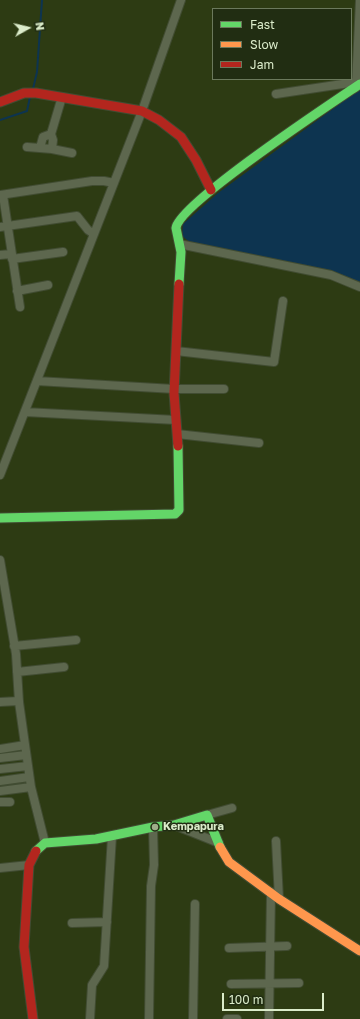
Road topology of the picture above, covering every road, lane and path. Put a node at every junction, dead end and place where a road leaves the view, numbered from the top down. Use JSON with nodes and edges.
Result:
{"nodes":[{"id":1,"x":181,"y":0,"type":"edge"},
{"id":2,"x":360,"y":0,"type":"edge"},
{"id":3,"x":356,"y":35,"type":"edge"},
{"id":4,"x":356,"y":67,"type":"edge"},
{"id":5,"x":358,"y":84,"type":"edge"},
{"id":6,"x":276,"y":94,"type":"dead end"},
{"id":7,"x":62,"y":97,"type":"junction"},
{"id":8,"x":0,"y":102,"type":"edge"},
{"id":9,"x":142,"y":111,"type":"junction"},
{"id":10,"x":51,"y":134,"type":"junction"},
{"id":11,"x":27,"y":146,"type":"dead end"},
{"id":12,"x":40,"y":148,"type":"junction"},
{"id":13,"x":52,"y":149,"type":"junction"},
{"id":14,"x":72,"y":153,"type":"dead end"},
{"id":15,"x":114,"y":183,"type":"junction"},
{"id":16,"x":212,"y":190,"type":"junction"},
{"id":17,"x":1,"y":195,"type":"edge"},
{"id":18,"x":4,"y":227,"type":"edge"},
{"id":19,"x":94,"y":234,"type":"junction"},
{"id":20,"x":179,"y":244,"type":"junction"},
{"id":21,"x":63,"y":252,"type":"dead end"},
{"id":22,"x":0,"y":255,"type":"edge"},
{"id":23,"x":12,"y":256,"type":"junction"},
{"id":24,"x":48,"y":285,"type":"dead end"},
{"id":25,"x":360,"y":287,"type":"edge"},
{"id":26,"x":17,"y":291,"type":"junction"},
{"id":27,"x":283,"y":301,"type":"dead end"},
{"id":28,"x":20,"y":307,"type":"dead end"},
{"id":29,"x":176,"y":351,"type":"junction"},
{"id":30,"x":37,"y":381,"type":"junction"},
{"id":31,"x":174,"y":389,"type":"junction"},
{"id":32,"x":224,"y":389,"type":"dead end"},
{"id":33,"x":25,"y":412,"type":"junction"},
{"id":34,"x":176,"y":420,"type":"junction"},
{"id":35,"x":177,"y":434,"type":"junction"},
{"id":36,"x":259,"y":444,"type":"dead end"},
{"id":37,"x":0,"y":475,"type":"edge"},
{"id":38,"x":0,"y":518,"type":"edge"},
{"id":39,"x":0,"y":560,"type":"edge"},
{"id":40,"x":76,"y":640,"type":"dead end"},
{"id":41,"x":14,"y":646,"type":"junction"},
{"id":42,"x":64,"y":667,"type":"dead end"},
{"id":43,"x":17,"y":672,"type":"junction"},
{"id":44,"x":19,"y":701,"type":"junction"},
{"id":45,"x":0,"y":702,"type":"edge"},
{"id":46,"x":25,"y":745,"type":"junction"},
{"id":47,"x":0,"y":749,"type":"edge"},
{"id":48,"x":26,"y":754,"type":"junction"},
{"id":49,"x":0,"y":758,"type":"edge"},
{"id":50,"x":28,"y":766,"type":"junction"},
{"id":51,"x":0,"y":769,"type":"edge"},
{"id":52,"x":29,"y":777,"type":"junction"},
{"id":53,"x":0,"y":781,"type":"edge"},
{"id":54,"x":30,"y":788,"type":"junction"},
{"id":55,"x":0,"y":791,"type":"edge"},
{"id":56,"x":0,"y":802,"type":"edge"},
{"id":57,"x":10,"y":802,"type":"dead end"},
{"id":58,"x":232,"y":808,"type":"dead end"},
{"id":59,"x":207,"y":815,"type":"junction"},
{"id":60,"x":174,"y":825,"type":"junction"},
{"id":61,"x":153,"y":827,"type":"junction"},
{"id":62,"x":112,"y":836,"type":"junction"},
{"id":63,"x":276,"y":842,"type":"dead end"},
{"id":64,"x":45,"y":843,"type":"junction"},
{"id":65,"x":218,"y":843,"type":"junction"},
{"id":66,"x":29,"y":865,"type":"junction"},
{"id":67,"x":0,"y":868,"type":"edge"},
{"id":68,"x":271,"y":892,"type":"junction"},
{"id":69,"x":279,"y":899,"type":"junction"},
{"id":70,"x":195,"y":904,"type":"dead end"},
{"id":71,"x":107,"y":922,"type":"junction"},
{"id":72,"x":72,"y":923,"type":"dead end"},
{"id":73,"x":270,"y":946,"type":"junction"},
{"id":74,"x":287,"y":946,"type":"dead end"},
{"id":75,"x":228,"y":948,"type":"dead end"},
{"id":76,"x":360,"y":951,"type":"edge"},
{"id":77,"x":299,"y":983,"type":"dead end"},
{"id":78,"x":231,"y":984,"type":"dead end"},
{"id":79,"x":269,"y":984,"type":"junction"},
{"id":80,"x":33,"y":1019,"type":"edge"},
{"id":81,"x":90,"y":1019,"type":"edge"},
{"id":82,"x":149,"y":1019,"type":"edge"},
{"id":83,"x":193,"y":1019,"type":"edge"},
{"id":84,"x":227,"y":1019,"type":"edge"},
{"id":85,"x":237,"y":1019,"type":"edge"},
{"id":86,"x":269,"y":1019,"type":"edge"}],
"edges":[{"from":1,"to":9,"type":"street"},
{"from":2,"to":3,"type":"street"},
{"from":3,"to":4,"type":"street"},
{"from":4,"to":5,"type":"street"},
{"from":5,"to":6,"type":"street"},
{"from":5,"to":16,"type":"street"},
{"from":7,"to":8,"type":"street"},
{"from":7,"to":9,"type":"street"},
{"from":7,"to":10,"type":"street"},
{"from":9,"to":15,"type":"street"},
{"from":9,"to":16,"type":"street"},
{"from":10,"to":12,"type":"street"},
{"from":10,"to":13,"type":"street"},
{"from":11,"to":12,"type":"street"},
{"from":12,"to":13,"type":"street"},
{"from":13,"to":14,"type":"street"},
{"from":15,"to":17,"type":"street"},
{"from":15,"to":19,"type":"street"},
{"from":16,"to":20,"type":"street"},
{"from":17,"to":18,"type":"street"},
{"from":18,"to":19,"type":"street"},
{"from":18,"to":23,"type":"street"},
{"from":19,"to":30,"type":"street"},
{"from":20,"to":25,"type":"street"},
{"from":20,"to":29,"type":"street"},
{"from":21,"to":23,"type":"street"},
{"from":22,"to":23,"type":"street"},
{"from":23,"to":26,"type":"street"},
{"from":24,"to":26,"type":"street"},
{"from":26,"to":28,"type":"street"},
{"from":27,"to":29,"type":"street"},
{"from":29,"to":31,"type":"street"},
{"from":30,"to":31,"type":"street"},
{"from":30,"to":33,"type":"street"},
{"from":31,"to":32,"type":"street"},
{"from":31,"to":34,"type":"street"},
{"from":33,"to":34,"type":"street"},
{"from":33,"to":37,"type":"street"},
{"from":34,"to":35,"type":"street"},
{"from":35,"to":36,"type":"street"},
{"from":35,"to":38,"type":"street"},
{"from":39,"to":41,"type":"street"},
{"from":40,"to":41,"type":"street"},
{"from":41,"to":43,"type":"street"},
{"from":42,"to":43,"type":"street"},
{"from":43,"to":44,"type":"street"},
{"from":44,"to":45,"type":"street"},
{"from":44,"to":46,"type":"street"},
{"from":46,"to":47,"type":"street"},
{"from":46,"to":48,"type":"street"},
{"from":48,"to":49,"type":"street"},
{"from":48,"to":50,"type":"street"},
{"from":50,"to":51,"type":"street"},
{"from":50,"to":52,"type":"street"},
{"from":52,"to":53,"type":"street"},
{"from":52,"to":54,"type":"street"},
{"from":54,"to":55,"type":"street"},
{"from":54,"to":64,"type":"street"},
{"from":56,"to":57,"type":"street"},
{"from":58,"to":59,"type":"street"},
{"from":59,"to":60,"type":"street"},
{"from":59,"to":65,"type":"street"},
{"from":60,"to":61,"type":"street"},
{"from":60,"to":65,"type":"street"},
{"from":61,"to":62,"type":"street"},
{"from":61,"to":82,"type":"street"},
{"from":62,"to":64,"type":"street"},
{"from":62,"to":71,"type":"street"},
{"from":63,"to":69,"type":"street"},
{"from":64,"to":66,"type":"street"},
{"from":65,"to":68,"type":"street"},
{"from":66,"to":67,"type":"street"},
{"from":66,"to":80,"type":"street"},
{"from":68,"to":69,"type":"street"},
{"from":68,"to":73,"type":"street"},
{"from":69,"to":76,"type":"street"},
{"from":70,"to":83,"type":"street"},
{"from":71,"to":72,"type":"street"},
{"from":71,"to":81,"type":"street"},
{"from":73,"to":74,"type":"street"},
{"from":73,"to":75,"type":"street"},
{"from":73,"to":79,"type":"street"},
{"from":77,"to":79,"type":"street"},
{"from":78,"to":79,"type":"street"},
{"from":79,"to":86,"type":"street"},
{"from":84,"to":85,"type":"street"}]}
